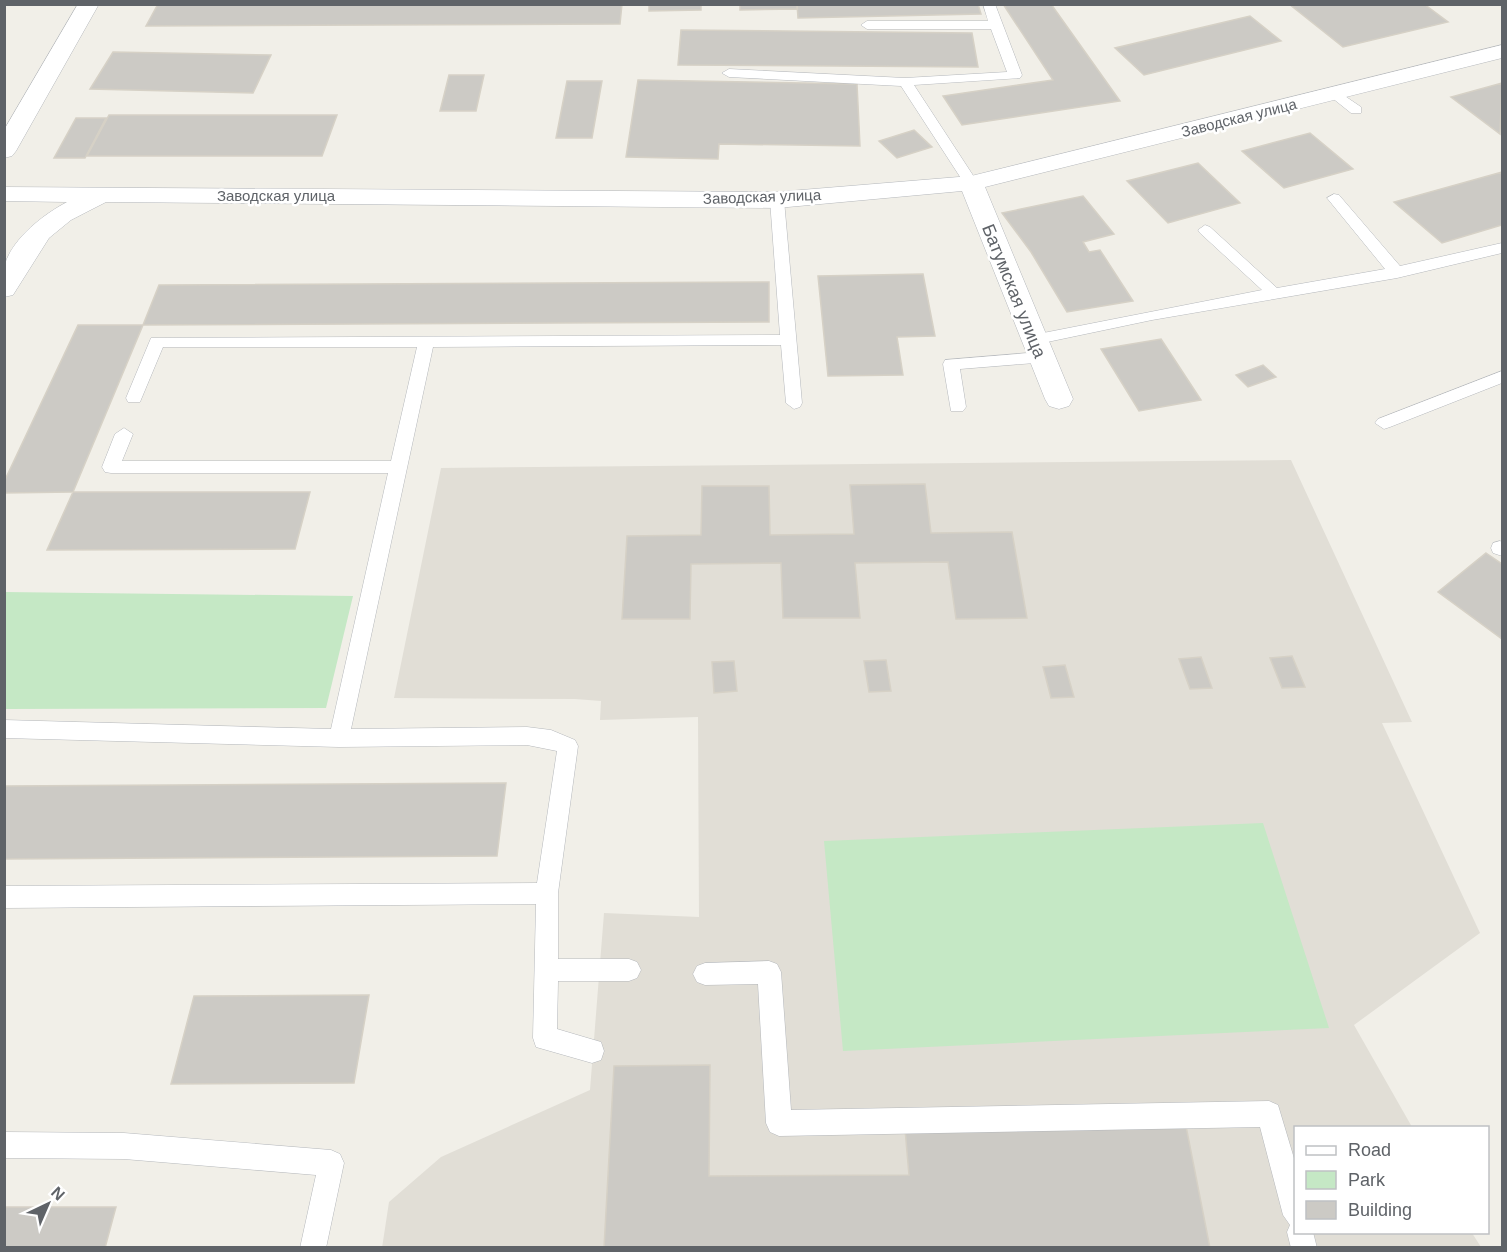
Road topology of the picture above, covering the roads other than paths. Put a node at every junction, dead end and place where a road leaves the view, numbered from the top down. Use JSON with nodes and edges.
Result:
{"nodes":[{"id":1,"x":89,"y":4,"type":"edge"},
{"id":2,"x":989,"y":4,"type":"edge"},
{"id":3,"x":867,"y":25,"type":"dead end"},
{"id":4,"x":996,"y":25,"type":"junction"},
{"id":5,"x":1503,"y":52,"type":"edge"},
{"id":6,"x":729,"y":73,"type":"dead end"},
{"id":7,"x":905,"y":82,"type":"junction"},
{"id":8,"x":1336,"y":94,"type":"junction"},
{"id":9,"x":1356,"y":110,"type":"dead end"},
{"id":10,"x":4,"y":151,"type":"edge"},
{"id":11,"x":971,"y":183,"type":"junction"},
{"id":12,"x":4,"y":194,"type":"edge"},
{"id":13,"x":104,"y":195,"type":"junction"},
{"id":14,"x":1334,"y":198,"type":"dead end"},
{"id":15,"x":4,"y":200,"type":"edge"},
{"id":16,"x":777,"y":200,"type":"junction"},
{"id":17,"x":1205,"y":230,"type":"dead end"},
{"id":18,"x":33,"y":237,"type":"junction"},
{"id":19,"x":1503,"y":248,"type":"edge"},
{"id":20,"x":1397,"y":273,"type":"junction"},
{"id":21,"x":4,"y":289,"type":"edge"},
{"id":22,"x":1276,"y":295,"type":"junction"},
{"id":23,"x":789,"y":340,"type":"junction"},
{"id":24,"x":426,"y":341,"type":"junction"},
{"id":25,"x":1037,"y":349,"type":"junction"},
{"id":26,"x":1503,"y":377,"type":"edge"},
{"id":27,"x":134,"y":398,"type":"dead end"},
{"id":28,"x":1059,"y":399,"type":"dead end"},
{"id":29,"x":795,"y":403,"type":"dead end"},
{"id":30,"x":957,"y":407,"type":"dead end"},
{"id":31,"x":1384,"y":423,"type":"dead end"},
{"id":32,"x":124,"y":434,"type":"dead end"},
{"id":33,"x":398,"y":467,"type":"junction"},
{"id":34,"x":4,"y":729,"type":"edge"},
{"id":35,"x":339,"y":738,"type":"junction"},
{"id":36,"x":547,"y":893,"type":"junction"},
{"id":37,"x":4,"y":897,"type":"edge"},
{"id":38,"x":545,"y":970,"type":"junction"},
{"id":39,"x":629,"y":970,"type":"dead end"},
{"id":40,"x":705,"y":974,"type":"dead end"},
{"id":41,"x":591,"y":1051,"type":"dead end"},
{"id":42,"x":4,"y":1145,"type":"edge"},
{"id":43,"x":1294,"y":1208,"type":"edge"},
{"id":44,"x":313,"y":1248,"type":"edge"}],
"edges":[{"from":1,"to":10,"type":"street"},
{"from":2,"to":4,"type":"lane"},
{"from":3,"to":4,"type":"lane"},
{"from":4,"to":7,"type":"lane"},
{"from":5,"to":8,"type":"street","name":"Заводская улица"},
{"from":6,"to":7,"type":"lane"},
{"from":7,"to":11,"type":"lane"},
{"from":8,"to":9,"type":"lane"},
{"from":8,"to":11,"type":"street","name":"Заводская улица"},
{"from":11,"to":16,"type":"street","name":"Заводская улица"},
{"from":11,"to":25,"type":"street","name":"Батумская улица"},
{"from":12,"to":13,"type":"street","name":"Заводская улица"},
{"from":13,"to":16,"type":"street","name":"Заводская улица"},
{"from":13,"to":18,"type":"street"},
{"from":14,"to":20,"type":"lane"},
{"from":15,"to":18,"type":"street"},
{"from":16,"to":23,"type":"lane"},
{"from":17,"to":22,"type":"lane"},
{"from":18,"to":21,"type":"street"},
{"from":19,"to":20,"type":"lane"},
{"from":20,"to":22,"type":"lane"},
{"from":22,"to":25,"type":"lane"},
{"from":23,"to":24,"type":"lane"},
{"from":23,"to":29,"type":"lane"},
{"from":24,"to":27,"type":"lane"},
{"from":24,"to":33,"type":"lane"},
{"from":25,"to":28,"type":"street","name":"Батумская улица"},
{"from":25,"to":30,"type":"lane"},
{"from":26,"to":31,"type":"lane"},
{"from":32,"to":33,"type":"lane"},
{"from":33,"to":35,"type":"lane"},
{"from":34,"to":35,"type":"lane"},
{"from":35,"to":36,"type":"lane"},
{"from":36,"to":37,"type":"lane"},
{"from":36,"to":38,"type":"lane"},
{"from":38,"to":39,"type":"lane"},
{"from":38,"to":41,"type":"lane"},
{"from":40,"to":43,"type":"lane"},
{"from":42,"to":44,"type":"lane"}]}
